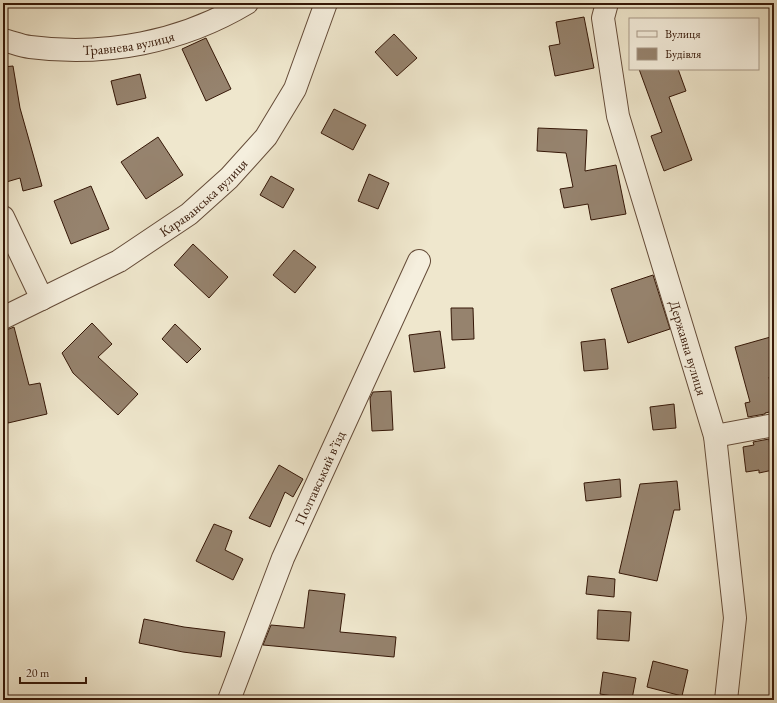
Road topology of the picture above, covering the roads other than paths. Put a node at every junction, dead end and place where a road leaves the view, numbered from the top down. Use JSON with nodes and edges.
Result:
{"nodes":[{"id":1,"x":247,"y":3,"type":"edge"},
{"id":2,"x":326,"y":3,"type":"edge"},
{"id":3,"x":607,"y":3,"type":"edge"},
{"id":4,"x":3,"y":40,"type":"edge"},
{"id":5,"x":3,"y":218,"type":"edge"},
{"id":6,"x":419,"y":260,"type":"dead end"},
{"id":7,"x":42,"y":299,"type":"junction"},
{"id":8,"x":3,"y":318,"type":"edge"},
{"id":9,"x":774,"y":425,"type":"edge"},
{"id":10,"x":715,"y":436,"type":"junction"},
{"id":11,"x":229,"y":700,"type":"edge"},
{"id":12,"x":726,"y":700,"type":"edge"}],
"edges":[{"from":1,"to":4,"type":"street","name":"Травнева вулиця"},
{"from":2,"to":7,"type":"street","name":"Караванська вулиця"},
{"from":3,"to":10,"type":"street","name":"Державна вулиця"},
{"from":5,"to":7,"type":"street"},
{"from":6,"to":11,"type":"street","name":"Полтавський в’їзд"},
{"from":7,"to":8,"type":"street","name":"Караванська вулиця"},
{"from":9,"to":10,"type":"street"},
{"from":10,"to":12,"type":"street","name":"Державна вулиця"}]}
